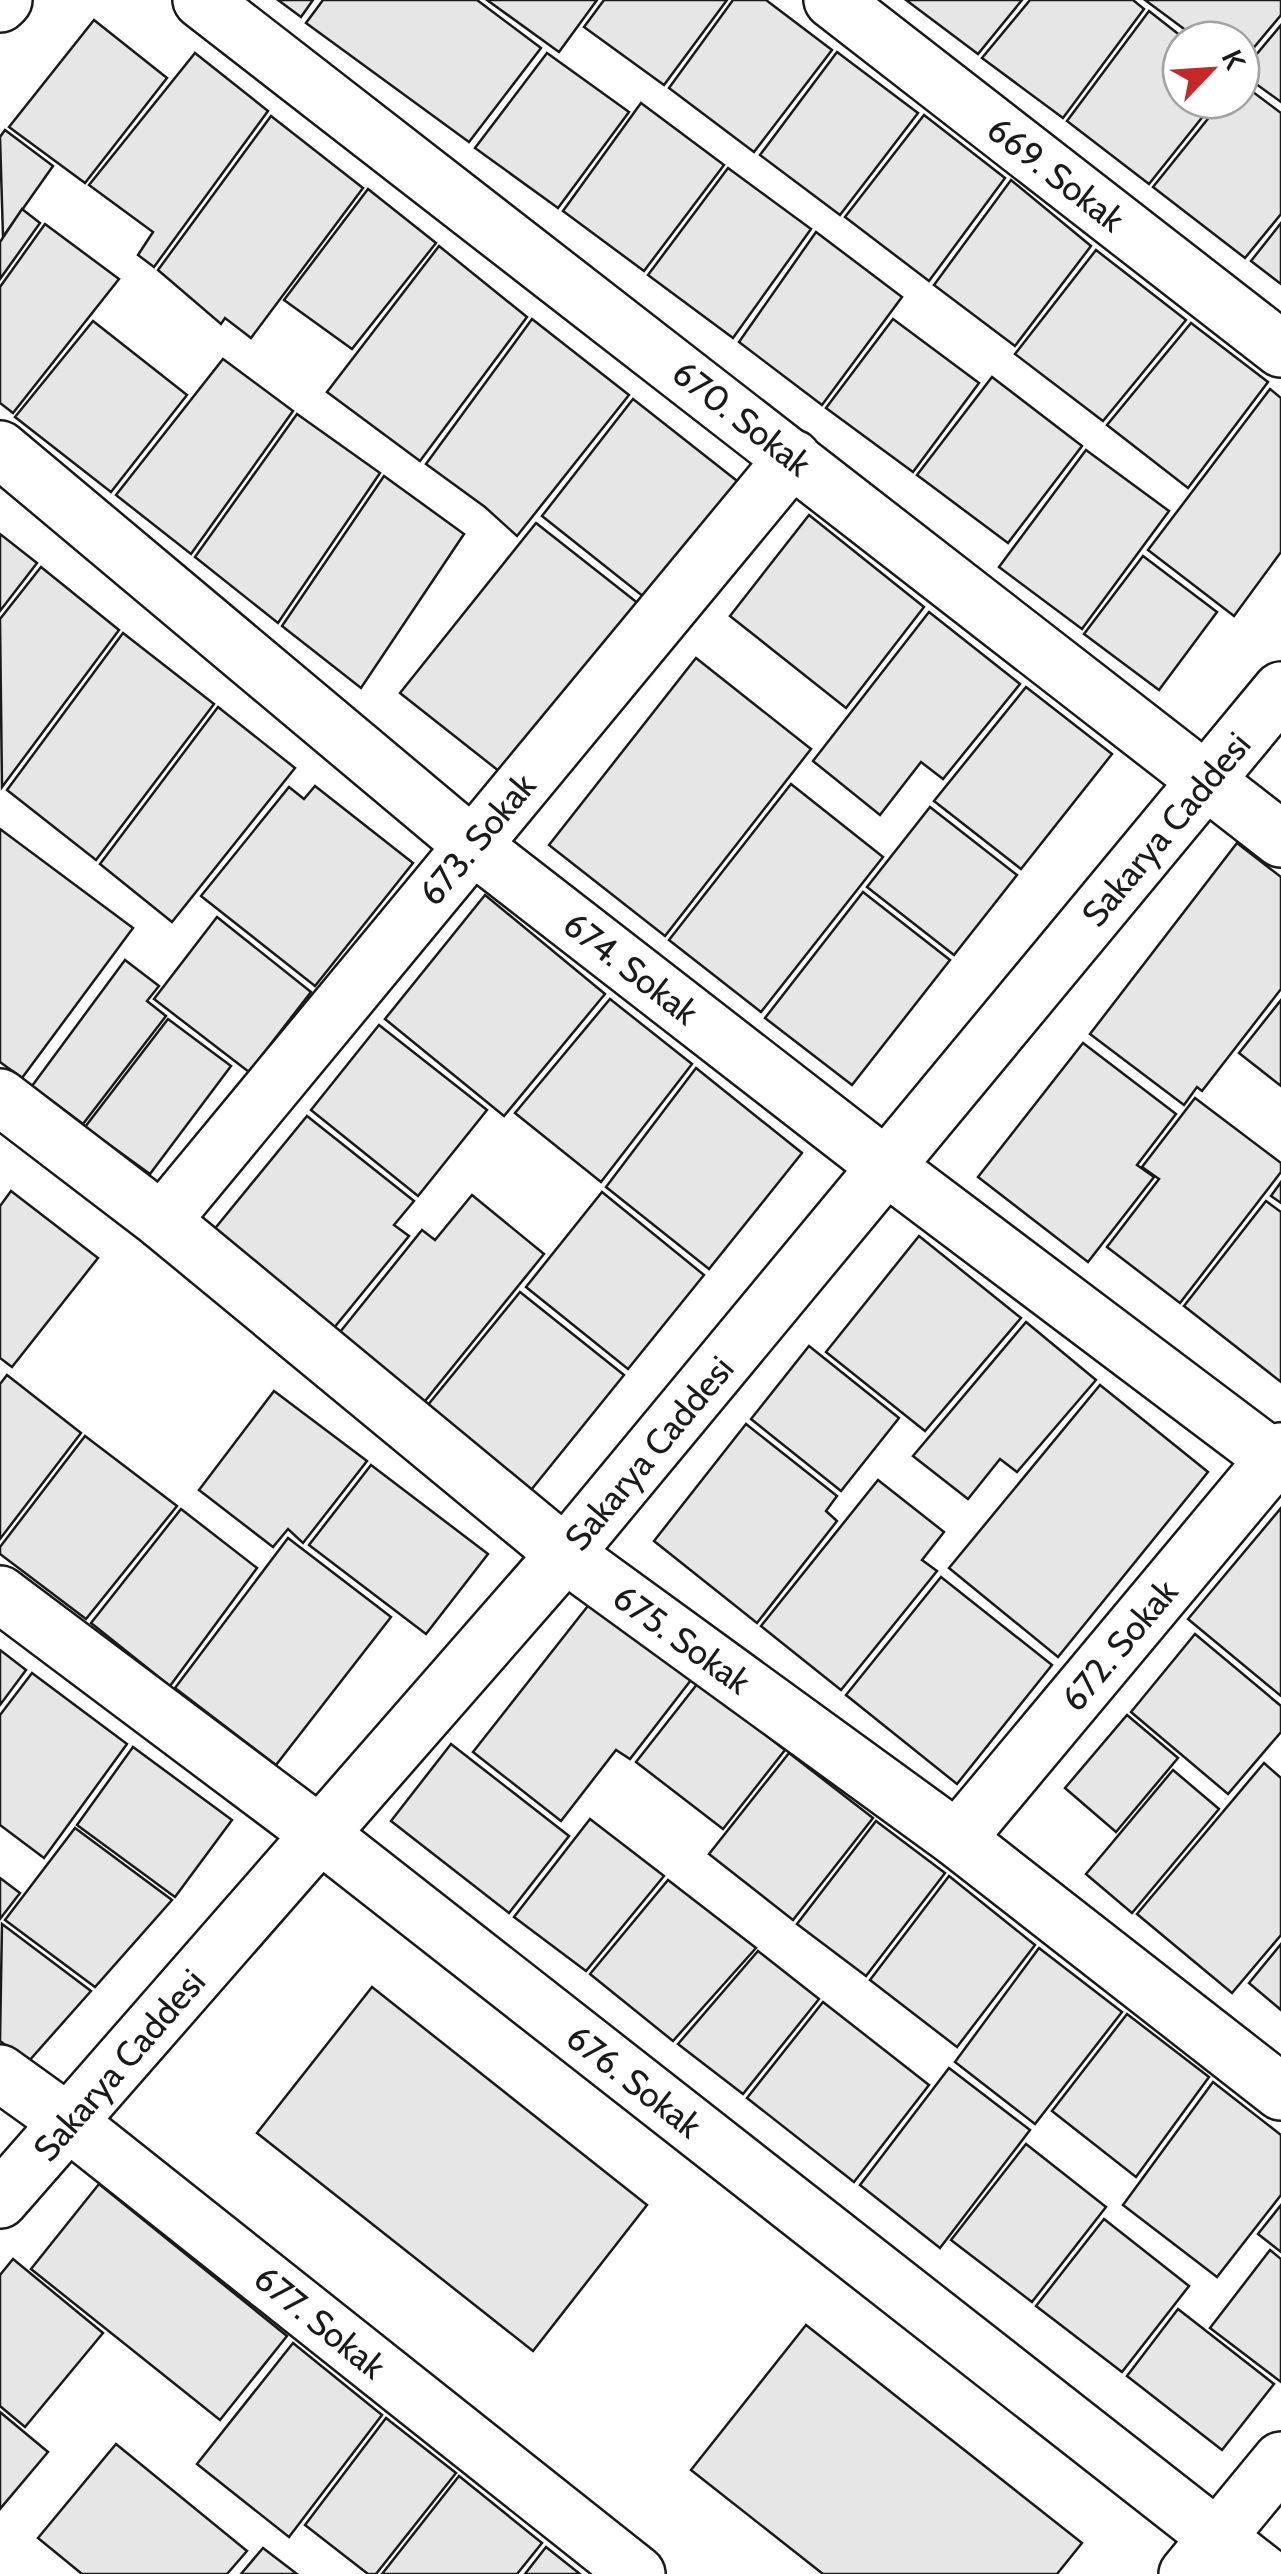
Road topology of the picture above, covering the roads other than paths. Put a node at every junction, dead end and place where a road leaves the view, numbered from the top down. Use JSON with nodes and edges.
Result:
{"nodes":[{"id":1,"x":201,"y":0,"type":"edge"},
{"id":2,"x":832,"y":0,"type":"edge"},
{"id":3,"x":1281,"y":349,"type":"edge"},
{"id":4,"x":0,"y":449,"type":"edge"},
{"id":5,"x":793,"y":458,"type":"junction"},
{"id":6,"x":1281,"y":690,"type":"edge"},
{"id":7,"x":1206,"y":778,"type":"junction"},
{"id":8,"x":1281,"y":839,"type":"edge"},
{"id":9,"x":472,"y":845,"type":"junction"},
{"id":10,"x":0,"y":1097,"type":"edge"},
{"id":11,"x":888,"y":1168,"type":"junction"},
{"id":12,"x":162,"y":1221,"type":"junction"},
{"id":13,"x":1279,"y":1458,"type":"edge"},
{"id":14,"x":565,"y":1554,"type":"junction"},
{"id":15,"x":0,"y":1594,"type":"edge"},
{"id":16,"x":321,"y":1835,"type":"junction"},
{"id":17,"x":958,"y":1839,"type":"junction"},
{"id":18,"x":0,"y":2073,"type":"edge"},
{"id":19,"x":1281,"y":2092,"type":"edge"},
{"id":20,"x":68,"y":2122,"type":"junction"},
{"id":21,"x":0,"y":2200,"type":"edge"},
{"id":22,"x":1281,"y":2460,"type":"edge"},
{"id":23,"x":1202,"y":2556,"type":"edge"},
{"id":24,"x":636,"y":2574,"type":"edge"},
{"id":25,"x":1264,"y":2574,"type":"edge"}],
"edges":[{"from":1,"to":5,"type":"street","name":"670. Sokak"},
{"from":2,"to":3,"type":"street","name":"669. Sokak"},
{"from":4,"to":9,"type":"street","name":"674. Sokak"},
{"from":5,"to":7,"type":"street","name":"670. Sokak"},
{"from":5,"to":9,"type":"street","name":"673. Sokak"},
{"from":6,"to":7,"type":"street","name":"Sakarya Caddesi"},
{"from":7,"to":8,"type":"street","name":"670. Sokak"},
{"from":7,"to":11,"type":"street","name":"Sakarya Caddesi"},
{"from":9,"to":11,"type":"street","name":"674. Sokak"},
{"from":9,"to":12,"type":"street","name":"673. Sokak"},
{"from":10,"to":12,"type":"street","name":"675. Sokak"},
{"from":11,"to":13,"type":"street","name":"674. Sokak"},
{"from":11,"to":14,"type":"street","name":"Sakarya Caddesi"},
{"from":12,"to":14,"type":"street","name":"675. Sokak"},
{"from":13,"to":17,"type":"street","name":"672. Sokak"},
{"from":14,"to":16,"type":"street","name":"Sakarya Caddesi"},
{"from":14,"to":17,"type":"street","name":"675. Sokak"},
{"from":15,"to":16,"type":"street","name":"676. Sokak"},
{"from":16,"to":20,"type":"street","name":"Sakarya Caddesi"},
{"from":16,"to":23,"type":"street","name":"676. Sokak"},
{"from":17,"to":19,"type":"street","name":"675. Sokak"},
{"from":18,"to":20,"type":"street","name":"677. Sokak"},
{"from":20,"to":21,"type":"street","name":"Sakarya Caddesi"},
{"from":20,"to":24,"type":"street","name":"677. Sokak"},
{"from":22,"to":23,"type":"street"},
{"from":23,"to":25,"type":"street","name":"676. Sokak"}]}
